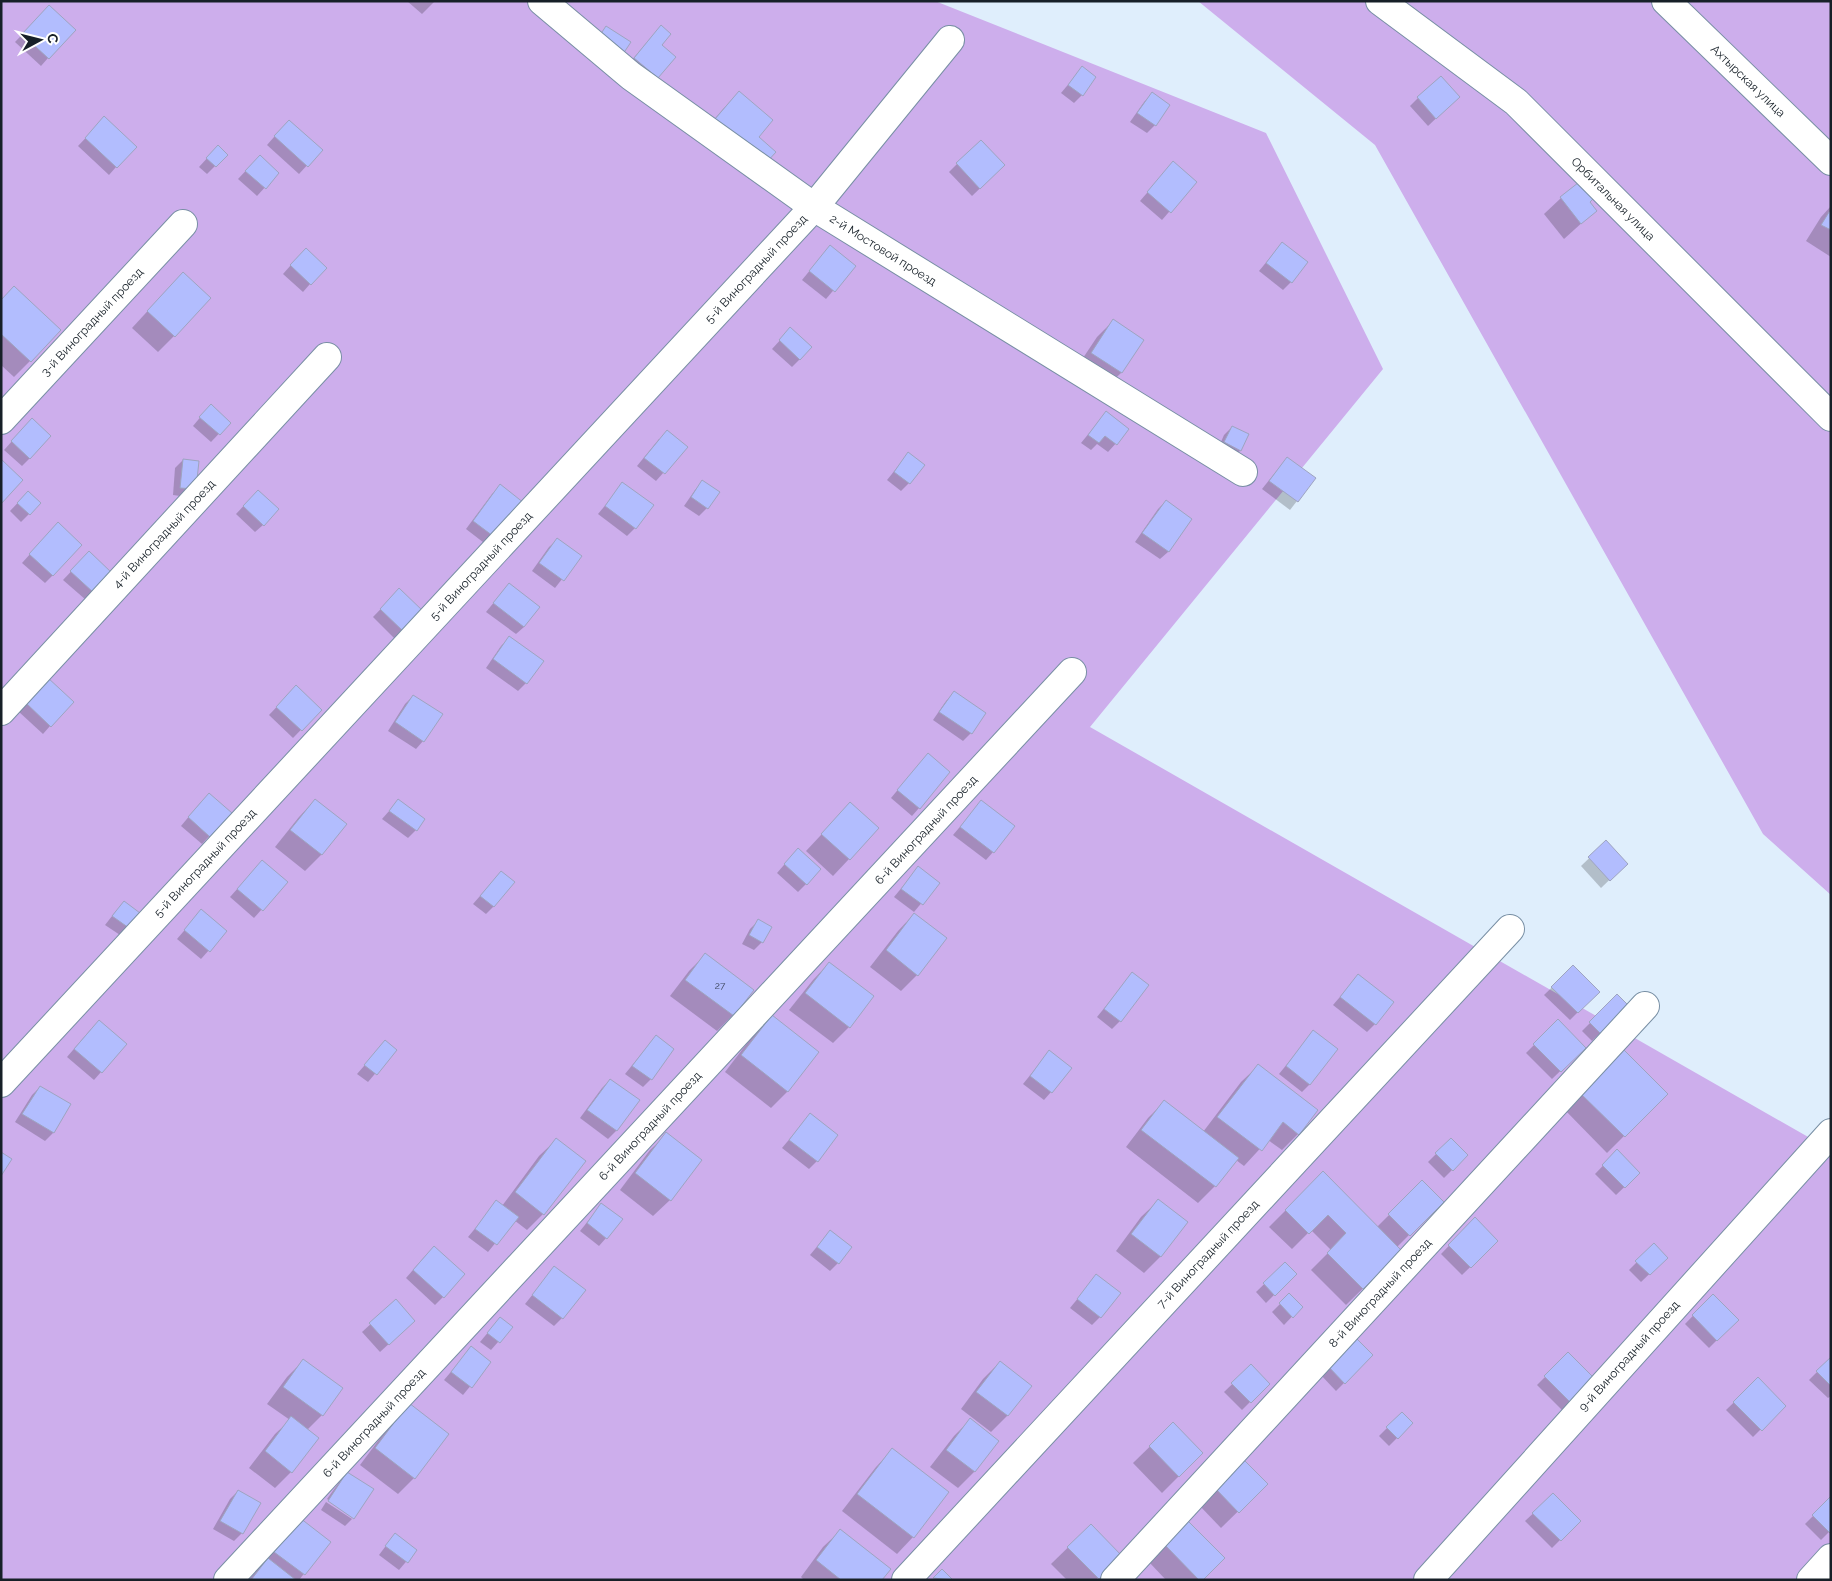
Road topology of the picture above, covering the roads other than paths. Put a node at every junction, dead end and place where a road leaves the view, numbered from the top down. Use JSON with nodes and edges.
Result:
{"nodes":[{"id":1,"x":542,"y":1,"type":"edge"},
{"id":2,"x":1380,"y":1,"type":"edge"},
{"id":3,"x":1666,"y":1,"type":"edge"},
{"id":4,"x":950,"y":40,"type":"dead end"},
{"id":5,"x":1831,"y":161,"type":"edge"},
{"id":6,"x":814,"y":207,"type":"junction"},
{"id":7,"x":182,"y":224,"type":"dead end"},
{"id":8,"x":327,"y":357,"type":"dead end"},
{"id":9,"x":1831,"y":417,"type":"edge"},
{"id":10,"x":1,"y":420,"type":"edge"},
{"id":11,"x":1243,"y":472,"type":"dead end"},
{"id":12,"x":1072,"y":672,"type":"dead end"},
{"id":13,"x":1,"y":711,"type":"edge"},
{"id":14,"x":1510,"y":929,"type":"dead end"},
{"id":15,"x":1645,"y":1006,"type":"dead end"},
{"id":16,"x":1,"y":1083,"type":"edge"},
{"id":17,"x":1831,"y":1133,"type":"edge"},
{"id":18,"x":1831,"y":1558,"type":"edge"},
{"id":19,"x":228,"y":1580,"type":"edge"},
{"id":20,"x":906,"y":1580,"type":"edge"},
{"id":21,"x":1114,"y":1580,"type":"edge"},
{"id":22,"x":1428,"y":1580,"type":"edge"},
{"id":23,"x":1811,"y":1580,"type":"edge"}],
"edges":[{"from":1,"to":6,"type":"lane","name":"2-й Мостовой проезд"},
{"from":2,"to":9,"type":"lane","name":"Орбитальная улица"},
{"from":3,"to":5,"type":"lane","name":"Ахтырская улица"},
{"from":4,"to":6,"type":"lane","name":"5-й Виноградный проезд"},
{"from":6,"to":11,"type":"lane","name":"2-й Мостовой проезд"},
{"from":6,"to":16,"type":"lane","name":"5-й Виноградный проезд"},
{"from":7,"to":10,"type":"lane","name":"3-й Виноградный проезд"},
{"from":8,"to":13,"type":"lane","name":"4-й Виноградный проезд"},
{"from":12,"to":19,"type":"lane","name":"6-й Виноградный проезд"},
{"from":14,"to":20,"type":"lane","name":"7-й Виноградный проезд"},
{"from":15,"to":21,"type":"lane","name":"8-й Виноградный проезд"},
{"from":17,"to":22,"type":"lane","name":"9-й Виноградный проезд"},
{"from":18,"to":23,"type":"lane"}]}
